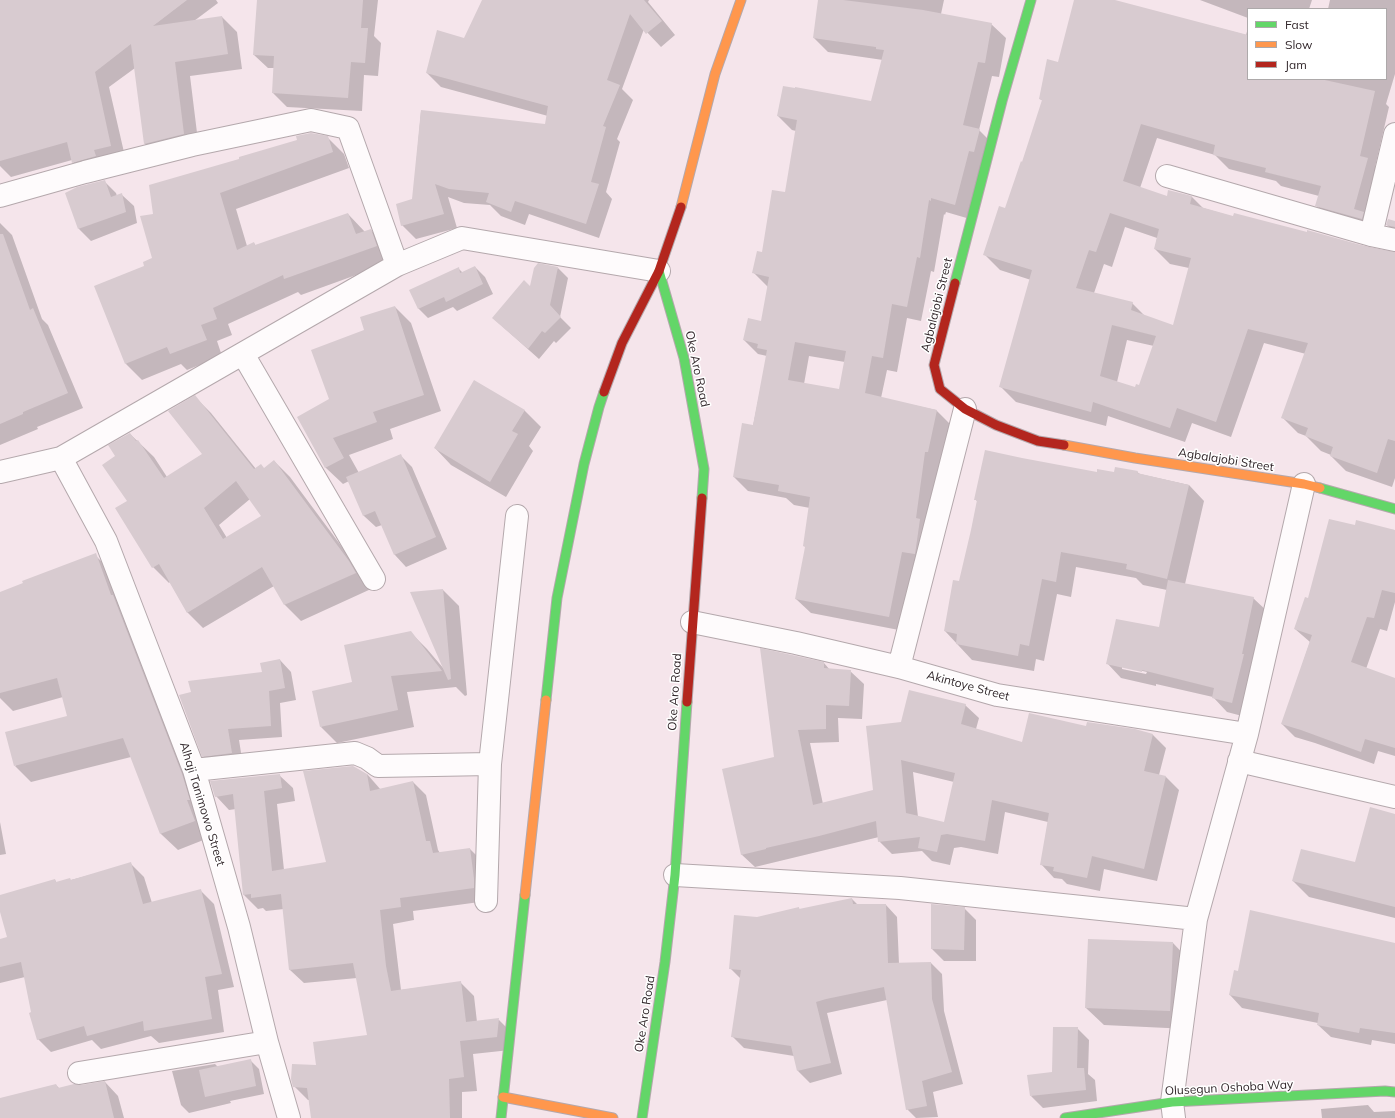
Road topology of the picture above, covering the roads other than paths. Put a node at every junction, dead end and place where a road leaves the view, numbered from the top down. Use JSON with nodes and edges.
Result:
{"nodes":[{"id":1,"x":741,"y":0,"type":"edge"},
{"id":2,"x":1031,"y":0,"type":"edge"},
{"id":3,"x":1395,"y":134,"type":"edge"},
{"id":4,"x":1167,"y":176,"type":"dead end"},
{"id":5,"x":0,"y":196,"type":"edge"},
{"id":6,"x":1371,"y":235,"type":"junction"},
{"id":7,"x":1395,"y":240,"type":"edge"},
{"id":8,"x":397,"y":265,"type":"junction"},
{"id":9,"x":659,"y":271,"type":"junction"},
{"id":10,"x":242,"y":354,"type":"junction"},
{"id":11,"x":965,"y":408,"type":"junction"},
{"id":12,"x":61,"y":458,"type":"junction"},
{"id":13,"x":0,"y":472,"type":"edge"},
{"id":14,"x":1304,"y":484,"type":"junction"},
{"id":15,"x":1395,"y":509,"type":"edge"},
{"id":16,"x":517,"y":516,"type":"dead end"},
{"id":17,"x":374,"y":579,"type":"dead end"},
{"id":18,"x":692,"y":622,"type":"junction"},
{"id":19,"x":899,"y":667,"type":"junction"},
{"id":20,"x":1247,"y":734,"type":"junction"},
{"id":21,"x":1239,"y":761,"type":"junction"},
{"id":22,"x":490,"y":764,"type":"junction"},
{"id":23,"x":194,"y":770,"type":"junction"},
{"id":24,"x":1395,"y":796,"type":"edge"},
{"id":25,"x":675,"y":875,"type":"junction"},
{"id":26,"x":486,"y":901,"type":"dead end"},
{"id":27,"x":1196,"y":919,"type":"junction"},
{"id":28,"x":267,"y":1042,"type":"junction"},
{"id":29,"x":79,"y":1073,"type":"dead end"},
{"id":30,"x":1395,"y":1092,"type":"edge"},
{"id":31,"x":503,"y":1097,"type":"junction"},
{"id":32,"x":1173,"y":1110,"type":"edge"},
{"id":33,"x":289,"y":1118,"type":"edge"},
{"id":34,"x":501,"y":1118,"type":"edge"},
{"id":35,"x":613,"y":1118,"type":"edge"},
{"id":36,"x":642,"y":1118,"type":"edge"},
{"id":37,"x":1065,"y":1118,"type":"edge"}],
"edges":[{"from":1,"to":9,"type":"main road"},
{"from":2,"to":11,"type":"main road","name":"Agbalajobi Street"},
{"from":3,"to":6,"type":"street"},
{"from":4,"to":6,"type":"street"},
{"from":5,"to":8,"type":"street"},
{"from":6,"to":7,"type":"street"},
{"from":8,"to":9,"type":"street"},
{"from":8,"to":10,"type":"street"},
{"from":9,"to":18,"type":"main road","name":"Oke Aro Road"},
{"from":9,"to":31,"type":"main road"},
{"from":10,"to":12,"type":"street"},
{"from":10,"to":17,"type":"street"},
{"from":11,"to":14,"type":"main road","name":"Agbalajobi Street"},
{"from":11,"to":19,"type":"street"},
{"from":12,"to":13,"type":"street"},
{"from":12,"to":23,"type":"street","name":"Alhaji Tanimowo Street"},
{"from":14,"to":15,"type":"main road","name":"Agbalajobi Street"},
{"from":14,"to":20,"type":"street"},
{"from":16,"to":22,"type":"street"},
{"from":18,"to":19,"type":"street","name":"Akintoye Street"},
{"from":18,"to":25,"type":"main road","name":"Oke Aro Road"},
{"from":19,"to":20,"type":"street","name":"Akintoye Street"},
{"from":20,"to":21,"type":"street"},
{"from":21,"to":24,"type":"street"},
{"from":21,"to":27,"type":"street"},
{"from":22,"to":23,"type":"street"},
{"from":22,"to":26,"type":"street"},
{"from":23,"to":28,"type":"street","name":"Alhaji Tanimowo Street"},
{"from":25,"to":27,"type":"street"},
{"from":25,"to":36,"type":"main road","name":"Oke Aro Road"},
{"from":27,"to":32,"type":"street"},
{"from":28,"to":29,"type":"street"},
{"from":28,"to":33,"type":"street","name":"Alhaji Tanimowo Street"},
{"from":30,"to":32,"type":"main road","name":"Olusegun Oshoba Way"},
{"from":31,"to":34,"type":"main road"},
{"from":31,"to":35,"type":"main road"},
{"from":32,"to":37,"type":"main road","name":"Olusegun Oshoba Way"}]}
